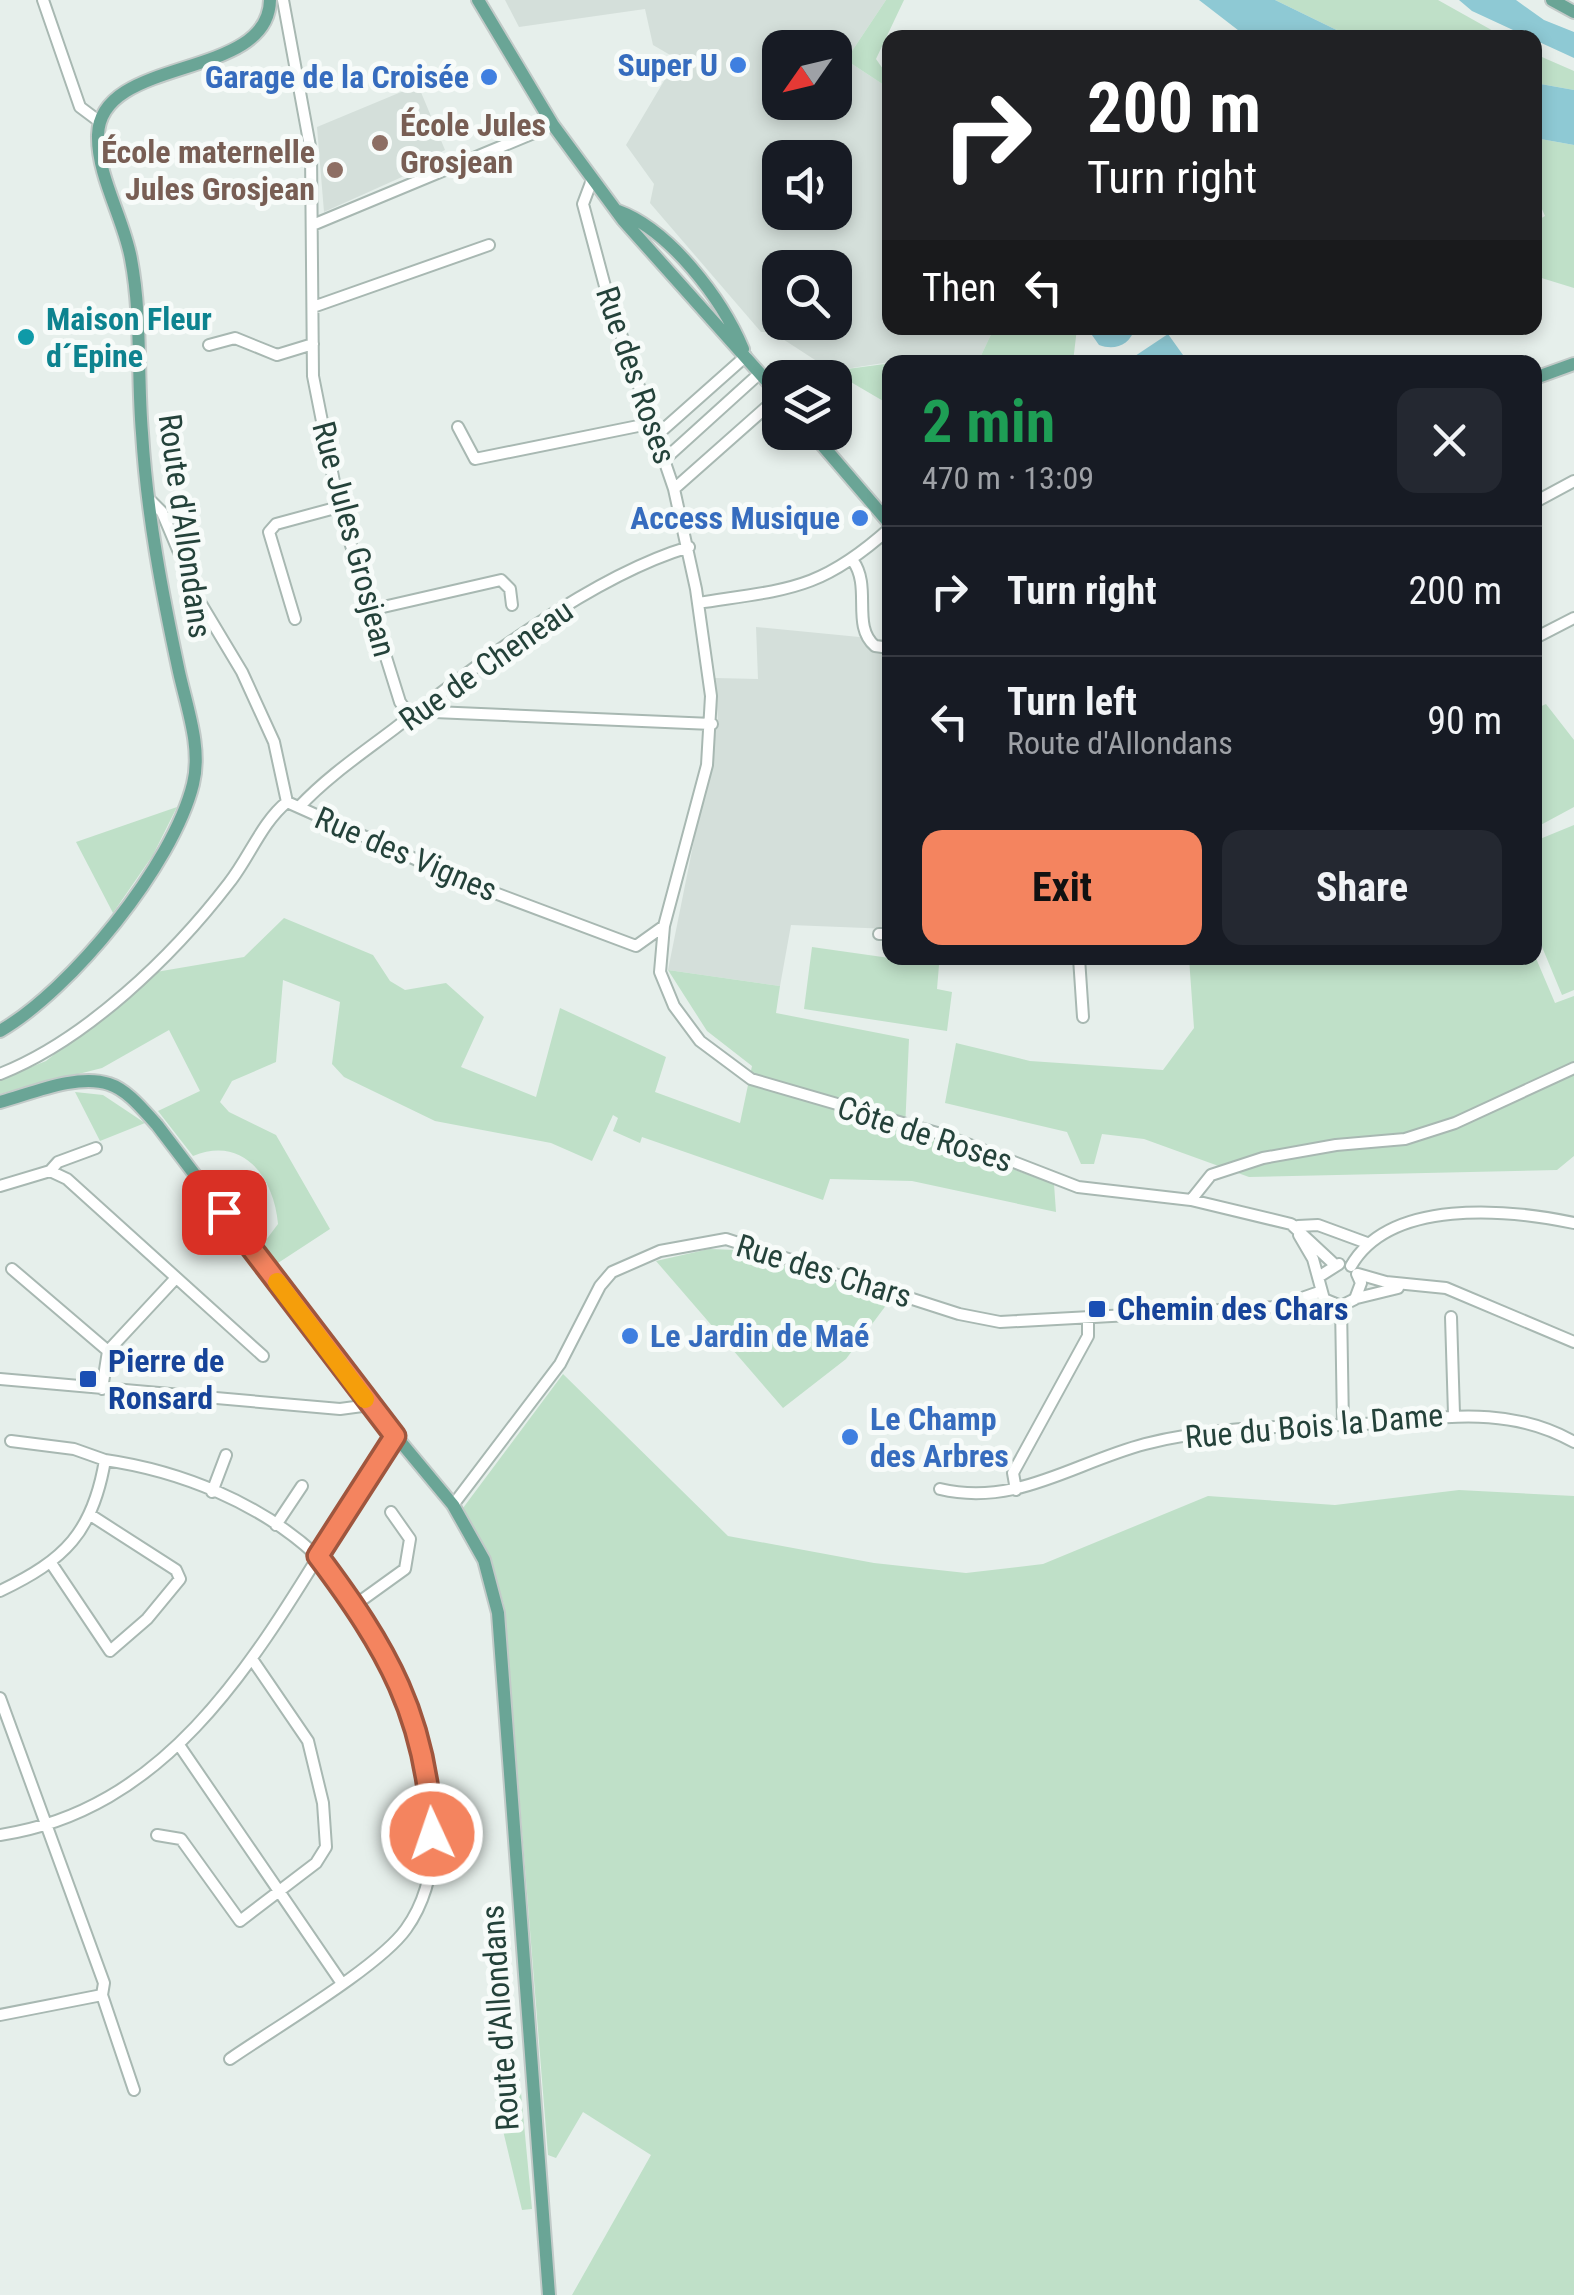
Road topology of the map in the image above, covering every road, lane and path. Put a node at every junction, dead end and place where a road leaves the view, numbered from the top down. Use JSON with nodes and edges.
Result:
{"nodes":[{"id":1,"x":43,"y":0,"type":"edge"},
{"id":2,"x":270,"y":0,"type":"edge"},
{"id":3,"x":283,"y":0,"type":"edge"},
{"id":4,"x":478,"y":0,"type":"edge"},
{"id":5,"x":1552,"y":0,"type":"edge"},
{"id":6,"x":1574,"y":12,"type":"edge"},
{"id":7,"x":100,"y":122,"type":"junction"},
{"id":8,"x":552,"y":125,"type":"junction"},
{"id":9,"x":592,"y":180,"type":"junction"},
{"id":10,"x":315,"y":224,"type":"junction"},
{"id":11,"x":489,"y":245,"type":"dead end"},
{"id":12,"x":313,"y":307,"type":"junction"},
{"id":13,"x":313,"y":344,"type":"junction"},
{"id":14,"x":209,"y":345,"type":"dead end"},
{"id":15,"x":746,"y":356,"type":"junction"},
{"id":16,"x":1574,"y":364,"type":"edge"},
{"id":17,"x":760,"y":372,"type":"junction"},
{"id":18,"x":762,"y":374,"type":"edge"},
{"id":19,"x":1542,"y":375,"type":"edge"},
{"id":20,"x":762,"y":412,"type":"edge"},
{"id":21,"x":458,"y":427,"type":"dead end"},
{"id":22,"x":655,"y":429,"type":"junction"},
{"id":23,"x":827,"y":450,"type":"edge"},
{"id":24,"x":666,"y":460,"type":"junction"},
{"id":25,"x":1574,"y":481,"type":"edge"},
{"id":26,"x":674,"y":489,"type":"junction"},
{"id":27,"x":1542,"y":498,"type":"edge"},
{"id":28,"x":150,"y":501,"type":"junction"},
{"id":29,"x":338,"y":508,"type":"junction"},
{"id":30,"x":882,"y":513,"type":"edge"},
{"id":31,"x":882,"y":529,"type":"edge"},
{"id":32,"x":688,"y":547,"type":"junction"},
{"id":33,"x":853,"y":561,"type":"junction"},
{"id":34,"x":698,"y":602,"type":"junction"},
{"id":35,"x":512,"y":605,"type":"dead end"},
{"id":36,"x":370,"y":610,"type":"junction"},
{"id":37,"x":1574,"y":618,"type":"edge"},
{"id":38,"x":295,"y":619,"type":"dead end"},
{"id":39,"x":1542,"y":634,"type":"edge"},
{"id":40,"x":882,"y":647,"type":"edge"},
{"id":41,"x":426,"y":704,"type":"junction"},
{"id":42,"x":410,"y":716,"type":"junction"},
{"id":43,"x":712,"y":724,"type":"junction"},
{"id":44,"x":287,"y":802,"type":"junction"},
{"id":45,"x":299,"y":807,"type":"junction"},
{"id":46,"x":664,"y":926,"type":"junction"},
{"id":47,"x":1079,"y":965,"type":"edge"},
{"id":48,"x":1083,"y":1017,"type":"dead end"},
{"id":49,"x":0,"y":1031,"type":"edge"},
{"id":50,"x":1574,"y":1068,"type":"edge"},
{"id":51,"x":0,"y":1074,"type":"edge"},
{"id":52,"x":0,"y":1102,"type":"edge"},
{"id":53,"x":96,"y":1148,"type":"dead end"},
{"id":54,"x":50,"y":1171,"type":"junction"},
{"id":55,"x":0,"y":1186,"type":"edge"},
{"id":56,"x":1191,"y":1200,"type":"junction"},
{"id":57,"x":1285,"y":1223,"type":"junction"},
{"id":58,"x":1574,"y":1223,"type":"edge"},
{"id":59,"x":1298,"y":1226,"type":"junction"},
{"id":60,"x":1367,"y":1243,"type":"junction"},
{"id":61,"x":1334,"y":1264,"type":"junction"},
{"id":62,"x":12,"y":1269,"type":"dead end"},
{"id":63,"x":1354,"y":1270,"type":"junction"},
{"id":64,"x":1320,"y":1276,"type":"junction"},
{"id":65,"x":175,"y":1279,"type":"junction"},
{"id":66,"x":1414,"y":1286,"type":"junction"},
{"id":67,"x":1319,"y":1292,"type":"junction"},
{"id":68,"x":1355,"y":1299,"type":"junction"},
{"id":69,"x":1341,"y":1306,"type":"junction"},
{"id":70,"x":1088,"y":1318,"type":"junction"},
{"id":71,"x":1451,"y":1318,"type":"dead end"},
{"id":72,"x":1574,"y":1342,"type":"edge"},
{"id":73,"x":108,"y":1351,"type":"junction"},
{"id":74,"x":263,"y":1356,"type":"dead end"},
{"id":75,"x":0,"y":1379,"type":"edge"},
{"id":76,"x":102,"y":1389,"type":"junction"},
{"id":77,"x":370,"y":1404,"type":"junction"},
{"id":78,"x":1454,"y":1414,"type":"junction"},
{"id":79,"x":1343,"y":1425,"type":"junction"},
{"id":80,"x":395,"y":1436,"type":"junction"},
{"id":81,"x":11,"y":1442,"type":"dead end"},
{"id":82,"x":1574,"y":1442,"type":"edge"},
{"id":83,"x":226,"y":1455,"type":"dead end"},
{"id":84,"x":105,"y":1460,"type":"junction"},
{"id":85,"x":302,"y":1486,"type":"dead end"},
{"id":86,"x":940,"y":1489,"type":"dead end"},
{"id":87,"x":1016,"y":1490,"type":"junction"},
{"id":88,"x":212,"y":1492,"type":"junction"},
{"id":89,"x":453,"y":1505,"type":"junction"},
{"id":90,"x":390,"y":1512,"type":"dead end"},
{"id":91,"x":92,"y":1516,"type":"junction"},
{"id":92,"x":276,"y":1524,"type":"junction"},
{"id":93,"x":318,"y":1556,"type":"junction"},
{"id":94,"x":51,"y":1563,"type":"junction"},
{"id":95,"x":0,"y":1590,"type":"edge"},
{"id":96,"x":354,"y":1605,"type":"junction"},
{"id":97,"x":252,"y":1659,"type":"junction"},
{"id":98,"x":0,"y":1698,"type":"edge"},
{"id":99,"x":178,"y":1746,"type":"junction"},
{"id":100,"x":45,"y":1825,"type":"junction"},
{"id":101,"x":157,"y":1834,"type":"dead end"},
{"id":102,"x":0,"y":1835,"type":"edge"},
{"id":103,"x":279,"y":1892,"type":"junction"},
{"id":104,"x":341,"y":1982,"type":"junction"},
{"id":105,"x":102,"y":1995,"type":"junction"},
{"id":106,"x":0,"y":2015,"type":"edge"},
{"id":107,"x":230,"y":2059,"type":"dead end"},
{"id":108,"x":134,"y":2090,"type":"dead end"},
{"id":109,"x":549,"y":2295,"type":"edge"}],
"edges":[{"from":1,"to":7,"type":"street"},
{"from":2,"to":7,"type":"main road"},
{"from":3,"to":10,"type":"street","name":"Rue Jules Grosjean"},
{"from":4,"to":8,"type":"main road"},
{"from":5,"to":6,"type":"main road"},
{"from":7,"to":28,"type":"main road","name":"Route d'Allondans"},
{"from":8,"to":9,"type":"main road"},
{"from":8,"to":10,"type":"street"},
{"from":9,"to":15,"type":"main road"},
{"from":9,"to":22,"type":"street","name":"Rue des Roses"},
{"from":10,"to":12,"type":"street","name":"Rue Jules Grosjean"},
{"from":11,"to":12,"type":"street"},
{"from":12,"to":13,"type":"street","name":"Rue Jules Grosjean"},
{"from":13,"to":14,"type":"street"},
{"from":13,"to":29,"type":"street","name":"Rue Jules Grosjean"},
{"from":15,"to":17,"type":"main road"},
{"from":15,"to":22,"type":"street"},
{"from":16,"to":19,"type":"main road"},
{"from":17,"to":18,"type":"main road"},
{"from":17,"to":24,"type":"street"},
{"from":20,"to":26,"type":"street"},
{"from":21,"to":22,"type":"street"},
{"from":22,"to":24,"type":"street","name":"Rue des Roses"},
{"from":23,"to":30,"type":"main road"},
{"from":24,"to":26,"type":"street","name":"Rue des Roses"},
{"from":25,"to":27,"type":"street"},
{"from":26,"to":32,"type":"street","name":"Rue des Roses"},
{"from":28,"to":44,"type":"street","name":"Rue des Vignes"},
{"from":28,"to":49,"type":"main road","name":"Route d'Allondans"},
{"from":29,"to":36,"type":"street","name":"Rue Jules Grosjean"},
{"from":29,"to":38,"type":"street"},
{"from":31,"to":33,"type":"street"},
{"from":32,"to":34,"type":"street","name":"Rue des Roses"},
{"from":32,"to":41,"type":"street","name":"Rue de Cheneau"},
{"from":33,"to":34,"type":"street"},
{"from":33,"to":40,"type":"street"},
{"from":34,"to":43,"type":"street","name":"Rue des Roses"},
{"from":35,"to":36,"type":"street"},
{"from":36,"to":42,"type":"street","name":"Rue Jules Grosjean"},
{"from":37,"to":39,"type":"street"},
{"from":41,"to":42,"type":"street","name":"Rue de Cheneau"},
{"from":41,"to":43,"type":"street"},
{"from":42,"to":45,"type":"street","name":"Rue de Cheneau"},
{"from":43,"to":46,"type":"street","name":"Rue des Roses"},
{"from":44,"to":45,"type":"street","name":"Rue des Vignes"},
{"from":44,"to":51,"type":"street"},
{"from":45,"to":46,"type":"street","name":"Rue des Vignes"},
{"from":46,"to":56,"type":"street","name":"Côte de Roses"},
{"from":47,"to":48,"type":"street"},
{"from":50,"to":56,"type":"street"},
{"from":52,"to":77,"type":"main road","name":"Route d'Allondans"},
{"from":53,"to":54,"type":"street"},
{"from":54,"to":55,"type":"street"},
{"from":54,"to":65,"type":"street"},
{"from":56,"to":57,"type":"street","name":"Côte de Roses"},
{"from":57,"to":59,"type":"street","name":"Côte de Roses"},
{"from":57,"to":64,"type":"street"},
{"from":58,"to":60,"type":"street"},
{"from":59,"to":60,"type":"street","name":"Côte de Roses"},
{"from":59,"to":61,"type":"street"},
{"from":60,"to":63,"type":"street"},
{"from":61,"to":63,"type":"street"},
{"from":61,"to":64,"type":"street"},
{"from":62,"to":73,"type":"street"},
{"from":63,"to":66,"type":"street"},
{"from":63,"to":68,"type":"street"},
{"from":64,"to":67,"type":"street"},
{"from":65,"to":73,"type":"street"},
{"from":65,"to":74,"type":"street"},
{"from":66,"to":68,"type":"street"},
{"from":66,"to":72,"type":"street"},
{"from":67,"to":69,"type":"street"},
{"from":67,"to":70,"type":"street","name":"Rue des Chars"},
{"from":68,"to":69,"type":"street"},
{"from":69,"to":79,"type":"street"},
{"from":70,"to":87,"type":"street"},
{"from":70,"to":89,"type":"street","name":"Rue des Chars"},
{"from":71,"to":78,"type":"street"},
{"from":73,"to":76,"type":"street"},
{"from":75,"to":76,"type":"street"},
{"from":76,"to":77,"type":"street"},
{"from":77,"to":80,"type":"main road","name":"Route d'Allondans"},
{"from":78,"to":79,"type":"street","name":"Rue du Bois la Dame"},
{"from":78,"to":82,"type":"street","name":"Rue du Bois la Dame"},
{"from":79,"to":87,"type":"street","name":"Rue du Bois la Dame"},
{"from":80,"to":89,"type":"main road","name":"Route d'Allondans"},
{"from":80,"to":93,"type":"street"},
{"from":81,"to":84,"type":"street"},
{"from":83,"to":88,"type":"street"},
{"from":84,"to":88,"type":"street"},
{"from":84,"to":91,"type":"street"},
{"from":85,"to":92,"type":"street"},
{"from":86,"to":87,"type":"street","name":"Rue du Bois la Dame"},
{"from":88,"to":92,"type":"street"},
{"from":89,"to":109,"type":"main road","name":"Route d'Allondans"},
{"from":90,"to":96,"type":"street"},
{"from":91,"to":94,"type":"street"},
{"from":91,"to":94,"type":"street"},
{"from":92,"to":93,"type":"street"},
{"from":93,"to":96,"type":"street"},
{"from":93,"to":97,"type":"street"},
{"from":94,"to":95,"type":"street"},
{"from":96,"to":104,"type":"street"},
{"from":97,"to":99,"type":"street"},
{"from":97,"to":103,"type":"street"},
{"from":98,"to":100,"type":"street"},
{"from":99,"to":100,"type":"street"},
{"from":99,"to":103,"type":"street"},
{"from":100,"to":102,"type":"street"},
{"from":100,"to":105,"type":"street"},
{"from":101,"to":103,"type":"street"},
{"from":103,"to":104,"type":"street"},
{"from":104,"to":107,"type":"street"},
{"from":105,"to":106,"type":"street"},
{"from":105,"to":108,"type":"street"}]}
